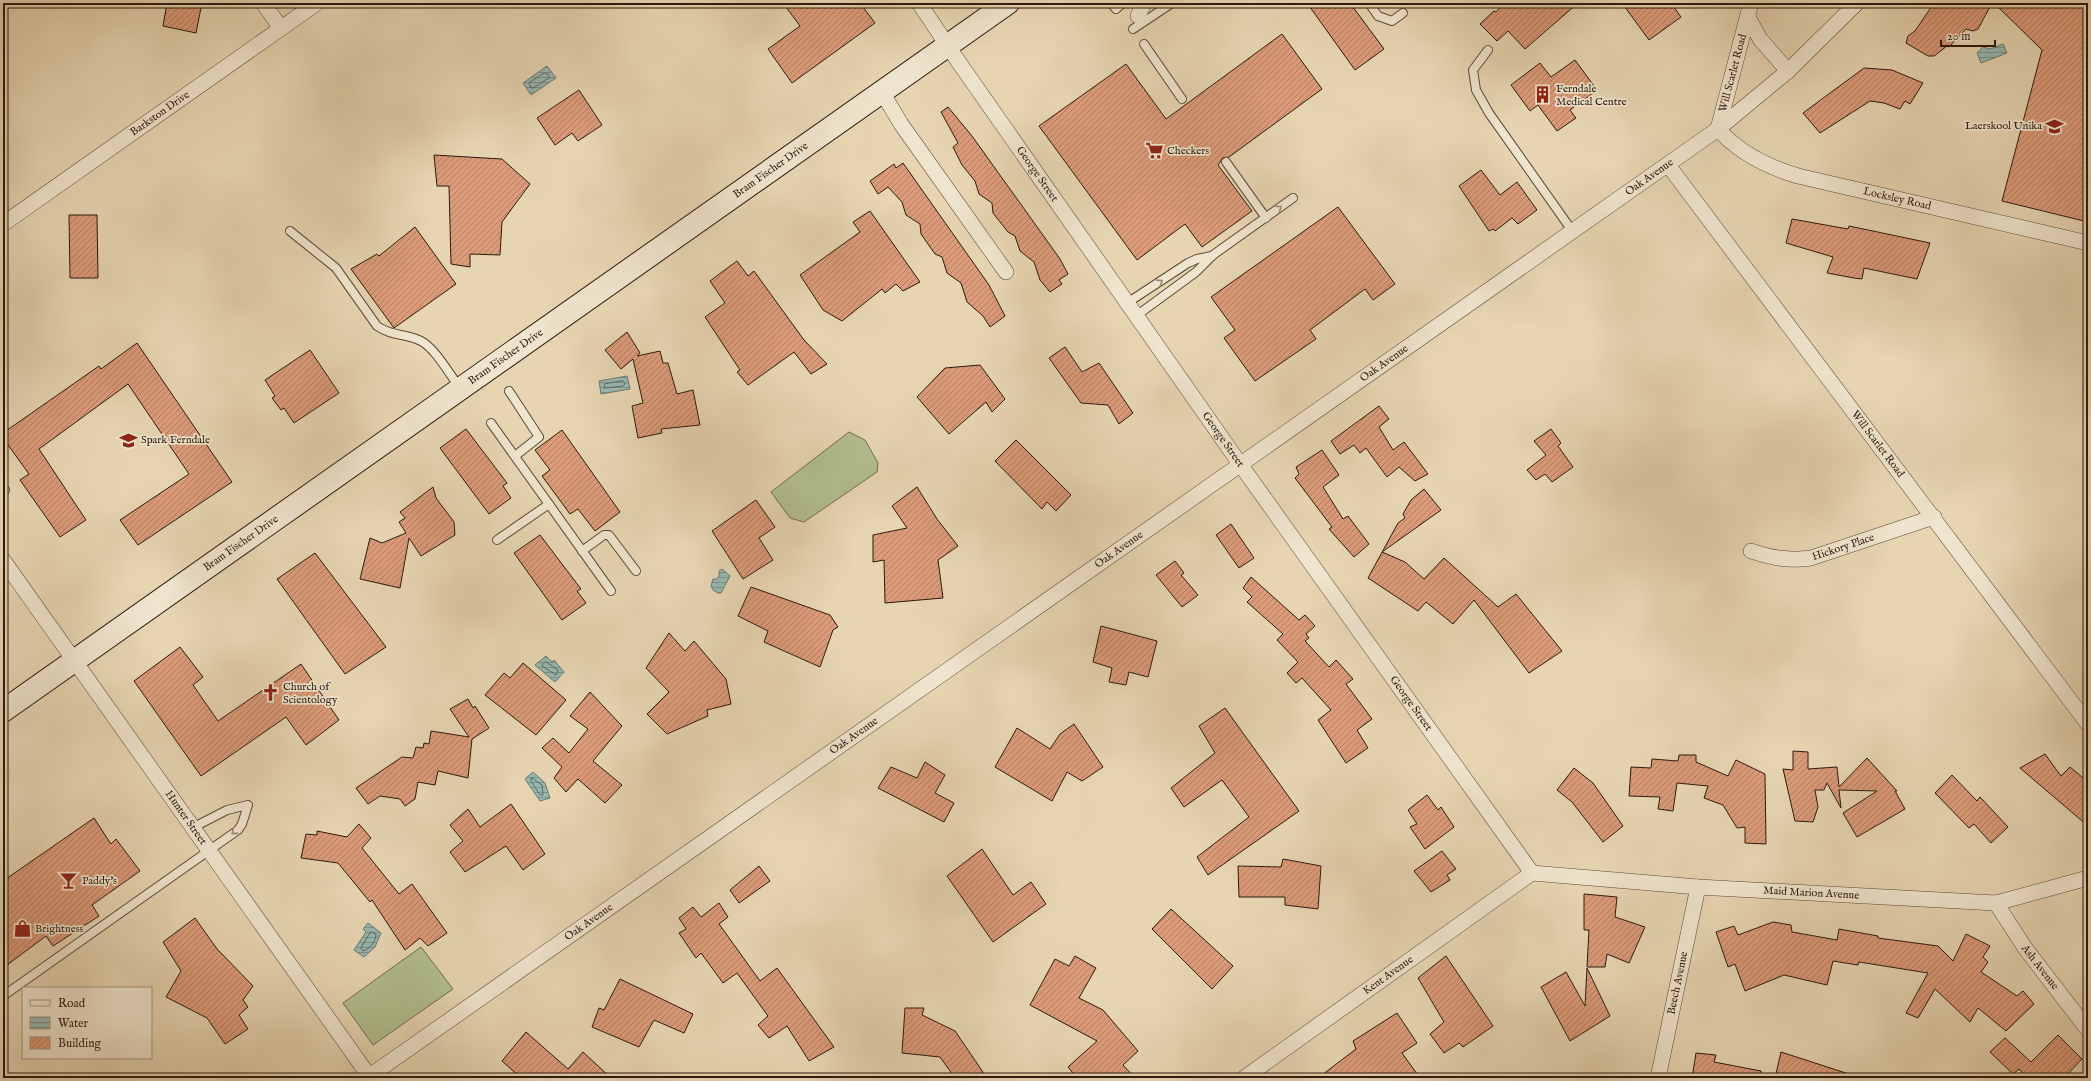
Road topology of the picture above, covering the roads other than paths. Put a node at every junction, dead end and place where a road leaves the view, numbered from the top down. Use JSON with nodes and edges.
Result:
{"nodes":[{"id":1,"x":263,"y":3,"type":"edge"},
{"id":2,"x":317,"y":3,"type":"edge"},
{"id":3,"x":919,"y":3,"type":"edge"},
{"id":4,"x":1008,"y":3,"type":"edge"},
{"id":5,"x":1122,"y":3,"type":"edge"},
{"id":6,"x":1172,"y":3,"type":"edge"},
{"id":7,"x":1369,"y":3,"type":"edge"},
{"id":8,"x":1857,"y":3,"type":"edge"},
{"id":9,"x":1114,"y":5,"type":"edge"},
{"id":10,"x":1750,"y":10,"type":"edge"},
{"id":11,"x":1403,"y":13,"type":"dead end"},
{"id":12,"x":1138,"y":16,"type":"edge"},
{"id":13,"x":281,"y":28,"type":"junction"},
{"id":14,"x":1144,"y":44,"type":"dead end"},
{"id":15,"x":947,"y":45,"type":"junction"},
{"id":16,"x":1488,"y":50,"type":"dead end"},
{"id":17,"x":1788,"y":71,"type":"junction"},
{"id":18,"x":882,"y":92,"type":"junction"},
{"id":19,"x":1182,"y":99,"type":"dead end"},
{"id":20,"x":1718,"y":129,"type":"junction"},
{"id":21,"x":1226,"y":162,"type":"dead end"},
{"id":22,"x":1668,"y":165,"type":"junction"},
{"id":23,"x":1293,"y":198,"type":"dead end"},
{"id":24,"x":1266,"y":218,"type":"junction"},
{"id":25,"x":3,"y":224,"type":"edge"},
{"id":26,"x":290,"y":231,"type":"dead end"},
{"id":27,"x":1573,"y":232,"type":"junction"},
{"id":28,"x":2088,"y":243,"type":"edge"},
{"id":29,"x":1213,"y":256,"type":"junction"},
{"id":30,"x":1006,"y":272,"type":"dead end"},
{"id":31,"x":1127,"y":304,"type":"junction"},
{"id":32,"x":1136,"y":316,"type":"junction"},
{"id":33,"x":460,"y":389,"type":"junction"},
{"id":34,"x":509,"y":391,"type":"dead end"},
{"id":35,"x":491,"y":423,"type":"dead end"},
{"id":36,"x":515,"y":456,"type":"junction"},
{"id":37,"x":1240,"y":464,"type":"junction"},
{"id":38,"x":549,"y":504,"type":"junction"},
{"id":39,"x":1934,"y":517,"type":"junction"},
{"id":40,"x":497,"y":540,"type":"dead end"},
{"id":41,"x":582,"y":551,"type":"junction"},
{"id":42,"x":1751,"y":551,"type":"dead end"},
{"id":43,"x":3,"y":560,"type":"edge"},
{"id":44,"x":636,"y":571,"type":"dead end"},
{"id":45,"x":611,"y":591,"type":"dead end"},
{"id":46,"x":74,"y":662,"type":"junction"},
{"id":47,"x":3,"y":711,"type":"edge"},
{"id":48,"x":2088,"y":724,"type":"edge"},
{"id":49,"x":192,"y":828,"type":"junction"},
{"id":50,"x":209,"y":851,"type":"junction"},
{"id":51,"x":1532,"y":873,"type":"junction"},
{"id":52,"x":2088,"y":878,"type":"edge"},
{"id":53,"x":1698,"y":887,"type":"junction"},
{"id":54,"x":1996,"y":903,"type":"junction"},
{"id":55,"x":3,"y":996,"type":"edge"},
{"id":56,"x":2088,"y":1030,"type":"edge"},
{"id":57,"x":368,"y":1077,"type":"edge"},
{"id":58,"x":1244,"y":1078,"type":"edge"},
{"id":59,"x":1658,"y":1078,"type":"edge"}],
"edges":[{"from":1,"to":13,"type":"street"},
{"from":2,"to":13,"type":"street","name":"Barkston Drive"},
{"from":3,"to":15,"type":"street","name":"George Street"},
{"from":4,"to":15,"type":"main road","name":"Bram Fischer Drive"},
{"from":5,"to":9,"type":"lane"},
{"from":6,"to":12,"type":"lane"},
{"from":7,"to":11,"type":"lane"},
{"from":8,"to":17,"type":"street","name":"Oak Avenue"},
{"from":10,"to":17,"type":"street","name":"Will Scarlet Road"},
{"from":10,"to":20,"type":"street","name":"Will Scarlet Road"},
{"from":13,"to":25,"type":"street","name":"Barkston Drive"},
{"from":14,"to":19,"type":"lane"},
{"from":15,"to":18,"type":"main road","name":"Bram Fischer Drive"},
{"from":15,"to":31,"type":"street","name":"George Street"},
{"from":16,"to":27,"type":"lane"},
{"from":17,"to":20,"type":"street","name":"Oak Avenue"},
{"from":18,"to":30,"type":"street"},
{"from":18,"to":33,"type":"main road","name":"Bram Fischer Drive"},
{"from":20,"to":22,"type":"street","name":"Oak Avenue"},
{"from":20,"to":28,"type":"street","name":"Locksley Road"},
{"from":21,"to":24,"type":"lane"},
{"from":22,"to":27,"type":"street","name":"Oak Avenue"},
{"from":22,"to":39,"type":"street","name":"Will Scarlet Road"},
{"from":24,"to":23,"type":"lane","one_way":true},
{"from":24,"to":29,"type":"lane"},
{"from":26,"to":33,"type":"lane"},
{"from":27,"to":37,"type":"street","name":"Oak Avenue"},
{"from":31,"to":29,"type":"lane","one_way":true},
{"from":29,"to":32,"type":"lane"},
{"from":31,"to":32,"type":"street","name":"George Street"},
{"from":32,"to":37,"type":"street","name":"George Street"},
{"from":33,"to":46,"type":"main road","name":"Bram Fischer Drive"},
{"from":34,"to":36,"type":"lane"},
{"from":35,"to":36,"type":"lane"},
{"from":36,"to":38,"type":"lane"},
{"from":37,"to":51,"type":"street","name":"George Street"},
{"from":37,"to":57,"type":"street","name":"Oak Avenue"},
{"from":38,"to":40,"type":"lane"},
{"from":38,"to":41,"type":"lane"},
{"from":39,"to":42,"type":"street","name":"Hickory Place"},
{"from":39,"to":48,"type":"street","name":"Will Scarlet Road"},
{"from":41,"to":44,"type":"lane"},
{"from":41,"to":45,"type":"lane"},
{"from":43,"to":46,"type":"street","name":"Hunter Street"},
{"from":46,"to":47,"type":"main road","name":"Bram Fischer Drive"},
{"from":46,"to":49,"type":"street","name":"Hunter Street"},
{"from":49,"to":50,"type":"street","name":"Hunter Street"},
{"from":49,"to":50,"type":"lane","one_way":true},
{"from":50,"to":55,"type":"lane"},
{"from":50,"to":57,"type":"street","name":"Hunter Street"},
{"from":51,"to":53,"type":"street","name":"Maid Marion Avenue"},
{"from":51,"to":58,"type":"street","name":"Kent Avenue"},
{"from":52,"to":54,"type":"street","name":"Maid Marion Avenue"},
{"from":53,"to":54,"type":"street","name":"Maid Marion Avenue"},
{"from":53,"to":59,"type":"street","name":"Beech Avenue"},
{"from":54,"to":56,"type":"street","name":"Ash Avenue"}]}
